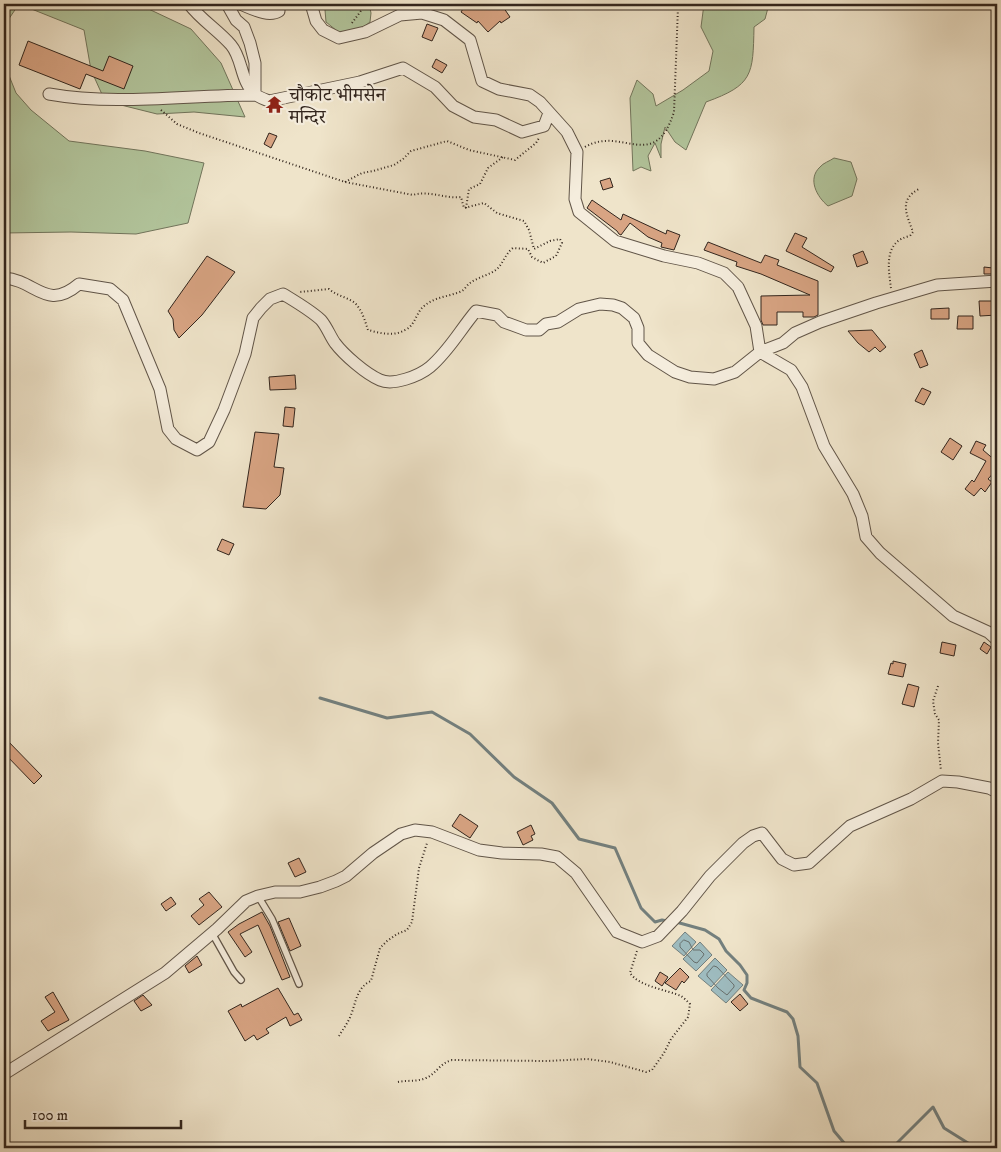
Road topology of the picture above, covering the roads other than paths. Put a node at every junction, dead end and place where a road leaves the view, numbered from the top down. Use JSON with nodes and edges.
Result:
{"nodes":[{"id":1,"x":189,"y":4,"type":"edge"},
{"id":2,"x":227,"y":4,"type":"edge"},
{"id":3,"x":240,"y":4,"type":"edge"},
{"id":4,"x":280,"y":4,"type":"edge"},
{"id":5,"x":311,"y":4,"type":"edge"},
{"id":6,"x":49,"y":94,"type":"dead end"},
{"id":7,"x":255,"y":94,"type":"junction"},
{"id":8,"x":549,"y":113,"type":"junction"},
{"id":9,"x":4,"y":278,"type":"edge"},
{"id":10,"x":997,"y":281,"type":"edge"},
{"id":11,"x":760,"y":352,"type":"junction"},
{"id":12,"x":997,"y":640,"type":"edge"},
{"id":13,"x":997,"y":792,"type":"edge"},
{"id":14,"x":258,"y":896,"type":"junction"},
{"id":15,"x":212,"y":933,"type":"junction"},
{"id":16,"x":241,"y":980,"type":"dead end"},
{"id":17,"x":299,"y":984,"type":"dead end"},
{"id":18,"x":4,"y":1074,"type":"edge"}],
"edges":[{"from":1,"to":7,"type":"street"},
{"from":2,"to":7,"type":"street"},
{"from":3,"to":4,"type":"street"},
{"from":5,"to":8,"type":"street"},
{"from":6,"to":7,"type":"street"},
{"from":7,"to":8,"type":"street"},
{"from":8,"to":11,"type":"street"},
{"from":9,"to":11,"type":"street"},
{"from":10,"to":11,"type":"street"},
{"from":11,"to":12,"type":"street"},
{"from":13,"to":14,"type":"street"},
{"from":14,"to":15,"type":"street"},
{"from":14,"to":17,"type":"lane"},
{"from":15,"to":16,"type":"lane"},
{"from":15,"to":18,"type":"street"}]}
